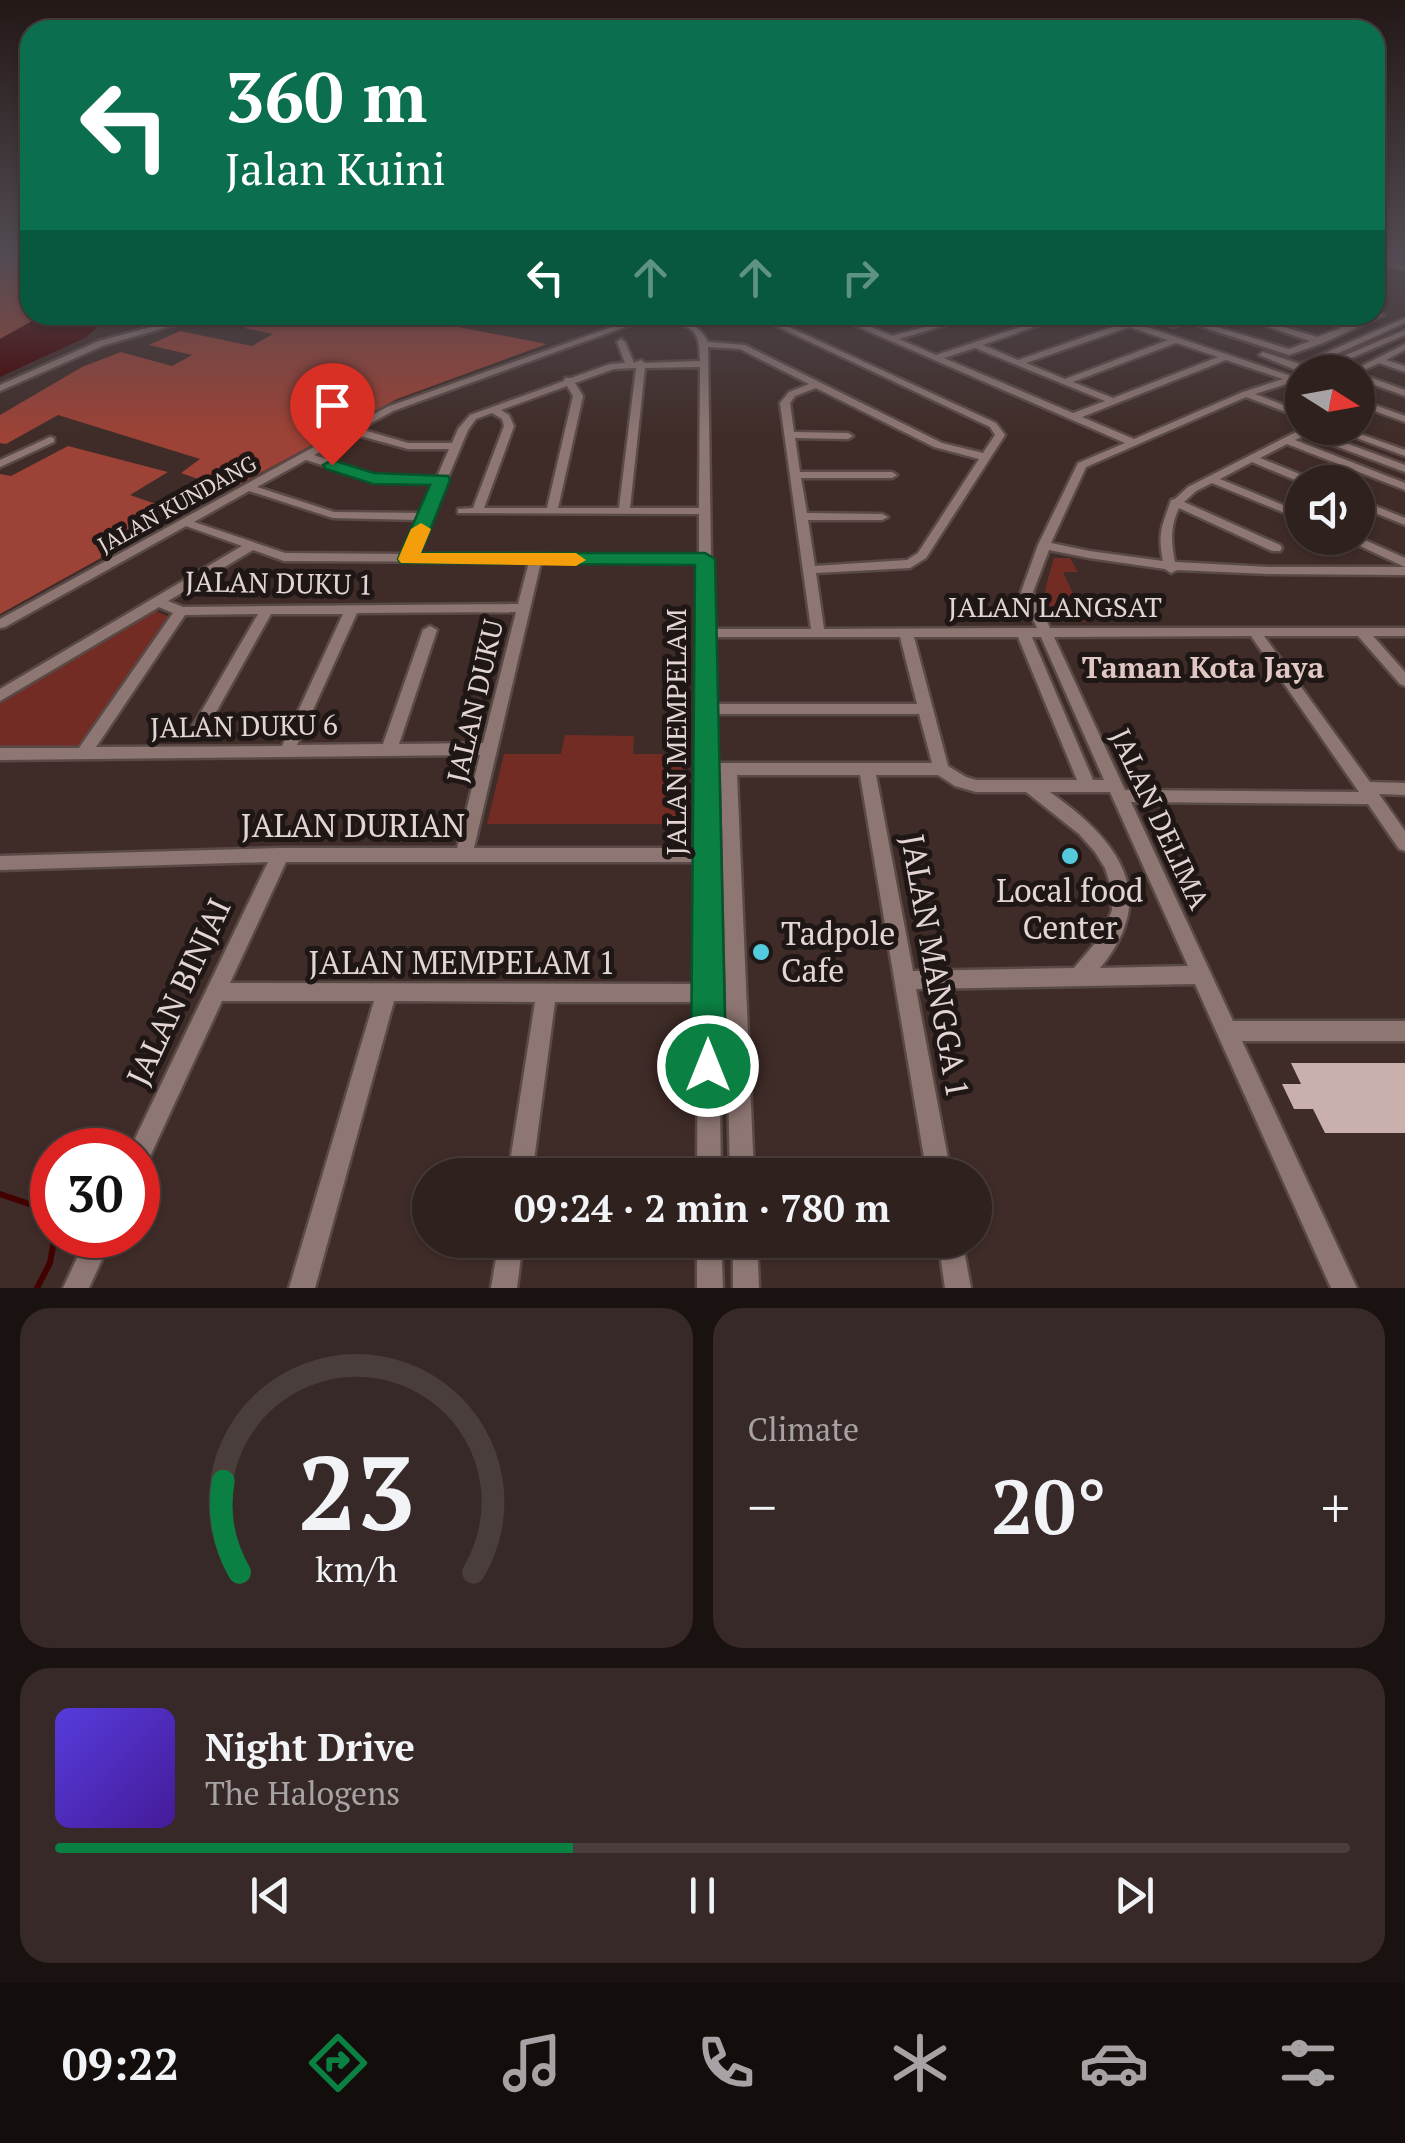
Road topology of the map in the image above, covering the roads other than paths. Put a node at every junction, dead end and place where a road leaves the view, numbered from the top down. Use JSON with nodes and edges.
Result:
{"nodes":[{"id":1,"x":1404,"y":324,"type":"edge"},
{"id":2,"x":168,"y":325,"type":"edge"},
{"id":3,"x":626,"y":325,"type":"edge"},
{"id":4,"x":689,"y":325,"type":"edge"},
{"id":5,"x":778,"y":325,"type":"edge"},
{"id":6,"x":858,"y":325,"type":"edge"},
{"id":7,"x":942,"y":325,"type":"edge"},
{"id":8,"x":1035,"y":325,"type":"edge"},
{"id":9,"x":1117,"y":325,"type":"edge"},
{"id":10,"x":1142,"y":325,"type":"edge"},
{"id":11,"x":1145,"y":325,"type":"edge"},
{"id":12,"x":1175,"y":325,"type":"edge"},
{"id":13,"x":1199,"y":325,"type":"edge"},
{"id":14,"x":1270,"y":325,"type":"edge"},
{"id":15,"x":1340,"y":325,"type":"edge"},
{"id":16,"x":1356,"y":325,"type":"edge"},
{"id":17,"x":1350,"y":328,"type":"junction"},
{"id":18,"x":892,"y":340,"type":"junction"},
{"id":19,"x":1176,"y":340,"type":"junction"},
{"id":20,"x":1320,"y":341,"type":"junction"},
{"id":21,"x":621,"y":342,"type":"dead end"},
{"id":22,"x":704,"y":344,"type":"junction"},
{"id":23,"x":975,"y":346,"type":"junction"},
{"id":24,"x":1405,"y":347,"type":"edge"},
{"id":25,"x":1329,"y":355,"type":"edge"},
{"id":26,"x":1355,"y":355,"type":"edge"},
{"id":27,"x":1226,"y":357,"type":"junction"},
{"id":28,"x":936,"y":358,"type":"junction"},
{"id":29,"x":1274,"y":359,"type":"junction"},
{"id":30,"x":1285,"y":359,"type":"edge"},
{"id":31,"x":1377,"y":360,"type":"joint"},
{"id":32,"x":1017,"y":363,"type":"junction"},
{"id":33,"x":635,"y":364,"type":"junction"},
{"id":34,"x":704,"y":364,"type":"junction"},
{"id":35,"x":1285,"y":366,"type":"edge"},
{"id":36,"x":1405,"y":369,"type":"edge"},
{"id":37,"x":1285,"y":371,"type":"edge"},
{"id":38,"x":1285,"y":372,"type":"edge"},
{"id":39,"x":568,"y":380,"type":"junction"},
{"id":40,"x":1285,"y":380,"type":"edge"},
{"id":41,"x":1065,"y":382,"type":"junction"},
{"id":42,"x":1375,"y":382,"type":"edge"},
{"id":43,"x":818,"y":384,"type":"junction"},
{"id":44,"x":0,"y":388,"type":"edge"},
{"id":45,"x":1246,"y":394,"type":"junction"},
{"id":46,"x":1405,"y":394,"type":"edge"},
{"id":47,"x":1375,"y":396,"type":"edge"},
{"id":48,"x":1112,"y":402,"type":"junction"},
{"id":49,"x":1405,"y":406,"type":"edge"},
{"id":50,"x":1375,"y":408,"type":"edge"},
{"id":51,"x":492,"y":409,"type":"junction"},
{"id":52,"x":1285,"y":409,"type":"edge"},
{"id":53,"x":1073,"y":417,"type":"junction"},
{"id":54,"x":1405,"y":419,"type":"edge"},
{"id":55,"x":351,"y":430,"type":"junction"},
{"id":56,"x":789,"y":435,"type":"junction"},
{"id":57,"x":848,"y":436,"type":"dead end"},
{"id":58,"x":50,"y":440,"type":"dead end"},
{"id":59,"x":1132,"y":442,"type":"junction"},
{"id":60,"x":1285,"y":442,"type":"edge"},
{"id":61,"x":1375,"y":442,"type":"edge"},
{"id":62,"x":1297,"y":445,"type":"edge"},
{"id":63,"x":1347,"y":445,"type":"edge"},
{"id":64,"x":456,"y":446,"type":"junction"},
{"id":65,"x":1405,"y":453,"type":"edge"},
{"id":66,"x":305,"y":456,"type":"junction"},
{"id":67,"x":986,"y":457,"type":"junction"},
{"id":68,"x":1253,"y":459,"type":"junction"},
{"id":69,"x":0,"y":464,"type":"edge"},
{"id":70,"x":1405,"y":469,"type":"edge"},
{"id":71,"x":1285,"y":472,"type":"edge"},
{"id":72,"x":795,"y":475,"type":"junction"},
{"id":73,"x":892,"y":475,"type":"dead end"},
{"id":74,"x":1212,"y":479,"type":"junction"},
{"id":75,"x":442,"y":480,"type":"junction"},
{"id":76,"x":248,"y":487,"type":"junction"},
{"id":77,"x":1405,"y":487,"type":"edge"},
{"id":78,"x":1175,"y":502,"type":"junction"},
{"id":79,"x":1375,"y":509,"type":"edge"},
{"id":80,"x":552,"y":511,"type":"junction"},
{"id":81,"x":624,"y":511,"type":"junction"},
{"id":82,"x":705,"y":511,"type":"junction"},
{"id":83,"x":1285,"y":511,"type":"edge"},
{"id":84,"x":462,"y":512,"type":"dead end"},
{"id":85,"x":476,"y":512,"type":"junction"},
{"id":86,"x":801,"y":516,"type":"junction"},
{"id":87,"x":426,"y":517,"type":"junction"},
{"id":88,"x":882,"y":517,"type":"dead end"},
{"id":89,"x":184,"y":522,"type":"junction"},
{"id":90,"x":1405,"y":522,"type":"edge"},
{"id":91,"x":250,"y":546,"type":"junction"},
{"id":92,"x":1044,"y":546,"type":"junction"},
{"id":93,"x":1276,"y":548,"type":"dead end"},
{"id":94,"x":1375,"y":550,"type":"edge"},
{"id":95,"x":408,"y":559,"type":"junction"},
{"id":96,"x":705,"y":559,"type":"junction"},
{"id":97,"x":536,"y":560,"type":"junction"},
{"id":98,"x":1405,"y":563,"type":"edge"},
{"id":99,"x":1171,"y":568,"type":"junction"},
{"id":100,"x":809,"y":570,"type":"junction"},
{"id":101,"x":1405,"y":572,"type":"edge"},
{"id":102,"x":156,"y":602,"type":"junction"},
{"id":103,"x":522,"y":608,"type":"junction"},
{"id":104,"x":267,"y":610,"type":"junction"},
{"id":105,"x":352,"y":610,"type":"junction"},
{"id":106,"x":181,"y":611,"type":"junction"},
{"id":107,"x":0,"y":624,"type":"edge"},
{"id":108,"x":430,"y":630,"type":"dead end"},
{"id":109,"x":818,"y":632,"type":"junction"},
{"id":110,"x":906,"y":632,"type":"junction"},
{"id":111,"x":1023,"y":632,"type":"junction"},
{"id":112,"x":1045,"y":632,"type":"junction"},
{"id":113,"x":1362,"y":632,"type":"junction"},
{"id":114,"x":1405,"y":632,"type":"edge"},
{"id":115,"x":706,"y":633,"type":"junction"},
{"id":116,"x":1255,"y":633,"type":"junction"},
{"id":117,"x":1405,"y":680,"type":"edge"},
{"id":118,"x":0,"y":696,"type":"edge"},
{"id":119,"x":706,"y":708,"type":"junction"},
{"id":120,"x":925,"y":709,"type":"junction"},
{"id":121,"x":202,"y":726,"type":"dead end"},
{"id":122,"x":489,"y":748,"type":"junction"},
{"id":123,"x":389,"y":750,"type":"junction"},
{"id":124,"x":288,"y":751,"type":"junction"},
{"id":125,"x":84,"y":753,"type":"junction"},
{"id":126,"x":0,"y":754,"type":"edge"},
{"id":127,"x":706,"y":769,"type":"junction"},
{"id":128,"x":941,"y":769,"type":"junction"},
{"id":129,"x":729,"y":770,"type":"junction"},
{"id":130,"x":867,"y":770,"type":"junction"},
{"id":131,"x":1087,"y":785,"type":"junction"},
{"id":132,"x":1028,"y":786,"type":"junction"},
{"id":133,"x":1405,"y":789,"type":"edge"},
{"id":134,"x":1117,"y":791,"type":"junction"},
{"id":135,"x":1369,"y":793,"type":"junction"},
{"id":136,"x":1405,"y":844,"type":"edge"},
{"id":137,"x":464,"y":854,"type":"junction"},
{"id":138,"x":280,"y":855,"type":"junction"},
{"id":139,"x":707,"y":855,"type":"junction"},
{"id":140,"x":0,"y":862,"type":"edge"},
{"id":141,"x":1202,"y":976,"type":"junction"},
{"id":142,"x":1079,"y":977,"type":"junction"},
{"id":143,"x":905,"y":980,"type":"junction"},
{"id":144,"x":215,"y":992,"type":"junction"},
{"id":145,"x":386,"y":992,"type":"junction"},
{"id":146,"x":546,"y":993,"type":"junction"},
{"id":147,"x":708,"y":993,"type":"junction"},
{"id":148,"x":1405,"y":1030,"type":"edge"},
{"id":149,"x":1227,"y":1031,"type":"junction"},
{"id":150,"x":152,"y":1128,"type":"edge"},
{"id":151,"x":522,"y":1158,"type":"edge"},
{"id":152,"x":709,"y":1158,"type":"edge"},
{"id":153,"x":741,"y":1158,"type":"edge"},
{"id":154,"x":936,"y":1158,"type":"edge"},
{"id":155,"x":90,"y":1258,"type":"edge"},
{"id":156,"x":508,"y":1258,"type":"edge"},
{"id":157,"x":710,"y":1258,"type":"edge"},
{"id":158,"x":745,"y":1258,"type":"edge"},
{"id":159,"x":953,"y":1258,"type":"edge"},
{"id":160,"x":76,"y":1288,"type":"edge"},
{"id":161,"x":302,"y":1288,"type":"edge"},
{"id":162,"x":504,"y":1288,"type":"edge"},
{"id":163,"x":710,"y":1288,"type":"edge"},
{"id":164,"x":746,"y":1288,"type":"edge"},
{"id":165,"x":958,"y":1288,"type":"edge"},
{"id":166,"x":1344,"y":1288,"type":"edge"}],
"edges":[{"from":1,"to":25,"type":"street","name":"JALAN DELIMA"},
{"from":1,"to":26,"type":"street"},
{"from":2,"to":44,"type":"street"},
{"from":3,"to":55,"type":"street","name":"JALAN KUNDANG"},
{"from":4,"to":22,"type":"street"},
{"from":5,"to":67,"type":"street"},
{"from":6,"to":18,"type":"street"},
{"from":7,"to":18,"type":"street"},
{"from":8,"to":23,"type":"street"},
{"from":9,"to":32,"type":"street"},
{"from":10,"to":19,"type":"street"},
{"from":11,"to":37,"type":"street"},
{"from":12,"to":29,"type":"street"},
{"from":13,"to":20,"type":"street"},
{"from":14,"to":20,"type":"street"},
{"from":15,"to":17,"type":"street"},
{"from":16,"to":17,"type":"street"},
{"from":17,"to":20,"type":"street"},
{"from":18,"to":28,"type":"street"},
{"from":19,"to":27,"type":"street"},
{"from":19,"to":41,"type":"street"},
{"from":21,"to":33,"type":"street"},
{"from":22,"to":34,"type":"street","name":"JALAN MEMPELAM"},
{"from":22,"to":43,"type":"street"},
{"from":23,"to":28,"type":"street"},
{"from":23,"to":32,"type":"street"},
{"from":24,"to":31,"type":"street"},
{"from":27,"to":38,"type":"street"},
{"from":27,"to":48,"type":"street"},
{"from":28,"to":53,"type":"street"},
{"from":29,"to":30,"type":"street"},
{"from":29,"to":35,"type":"street"},
{"from":31,"to":36,"type":"street"},
{"from":32,"to":41,"type":"street"},
{"from":33,"to":34,"type":"street"},
{"from":33,"to":39,"type":"street"},
{"from":33,"to":81,"type":"street"},
{"from":34,"to":82,"type":"street","name":"JALAN MEMPELAM"},
{"from":39,"to":51,"type":"street"},
{"from":39,"to":80,"type":"street"},
{"from":40,"to":45,"type":"street","name":"JALAN DELIMA"},
{"from":41,"to":48,"type":"street"},
{"from":42,"to":46,"type":"street"},
{"from":43,"to":56,"type":"street"},
{"from":43,"to":67,"type":"street"},
{"from":45,"to":52,"type":"street"},
{"from":45,"to":59,"type":"street","name":"JALAN DELIMA"},
{"from":47,"to":49,"type":"street"},
{"from":48,"to":53,"type":"street"},
{"from":50,"to":54,"type":"street"},
{"from":51,"to":64,"type":"street"},
{"from":51,"to":85,"type":"street"},
{"from":53,"to":59,"type":"street"},
{"from":55,"to":64,"type":"street"},
{"from":55,"to":66,"type":"street","name":"JALAN KUNDANG"},
{"from":56,"to":57,"type":"street"},
{"from":56,"to":72,"type":"street"},
{"from":58,"to":69,"type":"street"},
{"from":59,"to":92,"type":"street","name":"JALAN DELIMA"},
{"from":60,"to":68,"type":"street"},
{"from":61,"to":65,"type":"street"},
{"from":62,"to":77,"type":"street"},
{"from":63,"to":70,"type":"street"},
{"from":64,"to":75,"type":"street"},
{"from":66,"to":75,"type":"street"},
{"from":66,"to":76,"type":"street","name":"JALAN KUNDANG"},
{"from":67,"to":100,"type":"street"},
{"from":68,"to":71,"type":"street"},
{"from":68,"to":74,"type":"street"},
{"from":72,"to":73,"type":"street"},
{"from":72,"to":86,"type":"street"},
{"from":74,"to":78,"type":"street"},
{"from":74,"to":83,"type":"street"},
{"from":75,"to":87,"type":"street"},
{"from":76,"to":87,"type":"street"},
{"from":76,"to":89,"type":"street","name":"JALAN KUNDANG"},
{"from":78,"to":93,"type":"street"},
{"from":78,"to":99,"type":"street"},
{"from":79,"to":90,"type":"street"},
{"from":80,"to":81,"type":"street"},
{"from":80,"to":85,"type":"street"},
{"from":81,"to":82,"type":"street"},
{"from":82,"to":96,"type":"street","name":"JALAN MEMPELAM"},
{"from":84,"to":85,"type":"street"},
{"from":86,"to":88,"type":"street"},
{"from":86,"to":100,"type":"street"},
{"from":87,"to":95,"type":"street"},
{"from":89,"to":91,"type":"street"},
{"from":89,"to":107,"type":"street","name":"JALAN KUNDANG"},
{"from":91,"to":95,"type":"street"},
{"from":91,"to":102,"type":"street"},
{"from":92,"to":99,"type":"street"},
{"from":92,"to":112,"type":"street","name":"JALAN DELIMA"},
{"from":94,"to":98,"type":"street"},
{"from":95,"to":97,"type":"street"},
{"from":96,"to":97,"type":"street"},
{"from":96,"to":115,"type":"street","name":"JALAN MEMPELAM"},
{"from":97,"to":103,"type":"street","name":"JALAN DUKU"},
{"from":99,"to":101,"type":"street"},
{"from":100,"to":109,"type":"street"},
{"from":102,"to":106,"type":"street","name":"JALAN DUKU 1"},
{"from":102,"to":118,"type":"street"},
{"from":103,"to":105,"type":"street","name":"JALAN DUKU 1"},
{"from":103,"to":122,"type":"street","name":"JALAN DUKU"},
{"from":104,"to":105,"type":"street","name":"JALAN DUKU 1"},
{"from":104,"to":106,"type":"street","name":"JALAN DUKU 1"},
{"from":104,"to":121,"type":"street"},
{"from":105,"to":124,"type":"street"},
{"from":106,"to":125,"type":"street"},
{"from":108,"to":123,"type":"street"},
{"from":109,"to":110,"type":"street","name":"JALAN LANGSAT"},
{"from":109,"to":115,"type":"street","name":"JALAN LANGSAT"},
{"from":110,"to":111,"type":"street","name":"JALAN LANGSAT"},
{"from":110,"to":120,"type":"street"},
{"from":111,"to":112,"type":"street","name":"JALAN LANGSAT"},
{"from":111,"to":131,"type":"street","name":"JALAN DELIMA"},
{"from":112,"to":116,"type":"street","name":"JALAN LANGSAT"},
{"from":112,"to":134,"type":"street","name":"JALAN DELIMA"},
{"from":113,"to":114,"type":"street","name":"JALAN LANGSAT"},
{"from":113,"to":116,"type":"street","name":"JALAN LANGSAT"},
{"from":113,"to":117,"type":"street"},
{"from":115,"to":119,"type":"street","name":"JALAN MEMPELAM"},
{"from":116,"to":135,"type":"street"},
{"from":119,"to":120,"type":"street"},
{"from":119,"to":127,"type":"street","name":"JALAN MEMPELAM"},
{"from":120,"to":128,"type":"street"},
{"from":122,"to":123,"type":"street","name":"JALAN DUKU 6"},
{"from":122,"to":137,"type":"street","name":"JALAN DUKU"},
{"from":123,"to":124,"type":"street","name":"JALAN DUKU 6"},
{"from":124,"to":125,"type":"street","name":"JALAN DUKU 6"},
{"from":125,"to":126,"type":"street","name":"JALAN DUKU 6"},
{"from":127,"to":129,"type":"street"},
{"from":127,"to":139,"type":"street","name":"JALAN MEMPELAM"},
{"from":128,"to":130,"type":"street"},
{"from":128,"to":132,"type":"street"},
{"from":129,"to":130,"type":"street"},
{"from":129,"to":153,"type":"street","name":"JALAN MEMPELAM"},
{"from":130,"to":143,"type":"street","name":"JALAN MANGGA 1"},
{"from":131,"to":132,"type":"street"},
{"from":131,"to":134,"type":"street"},
{"from":132,"to":142,"type":"street"},
{"from":133,"to":135,"type":"street"},
{"from":134,"to":135,"type":"street"},
{"from":134,"to":141,"type":"street","name":"JALAN DELIMA"},
{"from":135,"to":136,"type":"street"},
{"from":137,"to":138,"type":"street","name":"JALAN DURIAN"},
{"from":137,"to":139,"type":"street","name":"JALAN DURIAN"},
{"from":138,"to":140,"type":"street","name":"JALAN DURIAN"},
{"from":138,"to":144,"type":"street","name":"JALAN BINJAI"},
{"from":139,"to":147,"type":"street","name":"JALAN MEMPELAM"},
{"from":141,"to":142,"type":"street"},
{"from":141,"to":149,"type":"street","name":"JALAN DELIMA"},
{"from":142,"to":143,"type":"street"},
{"from":143,"to":154,"type":"street","name":"JALAN MANGGA 1"},
{"from":144,"to":145,"type":"street","name":"JALAN MEMPELAM 1"},
{"from":144,"to":150,"type":"street","name":"JALAN BINJAI"},
{"from":145,"to":146,"type":"street","name":"JALAN MEMPELAM 1"},
{"from":145,"to":161,"type":"street"},
{"from":146,"to":147,"type":"street","name":"JALAN MEMPELAM 1"},
{"from":146,"to":151,"type":"street"},
{"from":147,"to":152,"type":"street","name":"JALAN MEMPELAM"},
{"from":148,"to":149,"type":"street"},
{"from":149,"to":166,"type":"street","name":"JALAN DELIMA"},
{"from":155,"to":160,"type":"street"},
{"from":156,"to":162,"type":"street"},
{"from":157,"to":163,"type":"street"},
{"from":158,"to":164,"type":"street"},
{"from":159,"to":165,"type":"street"}]}
